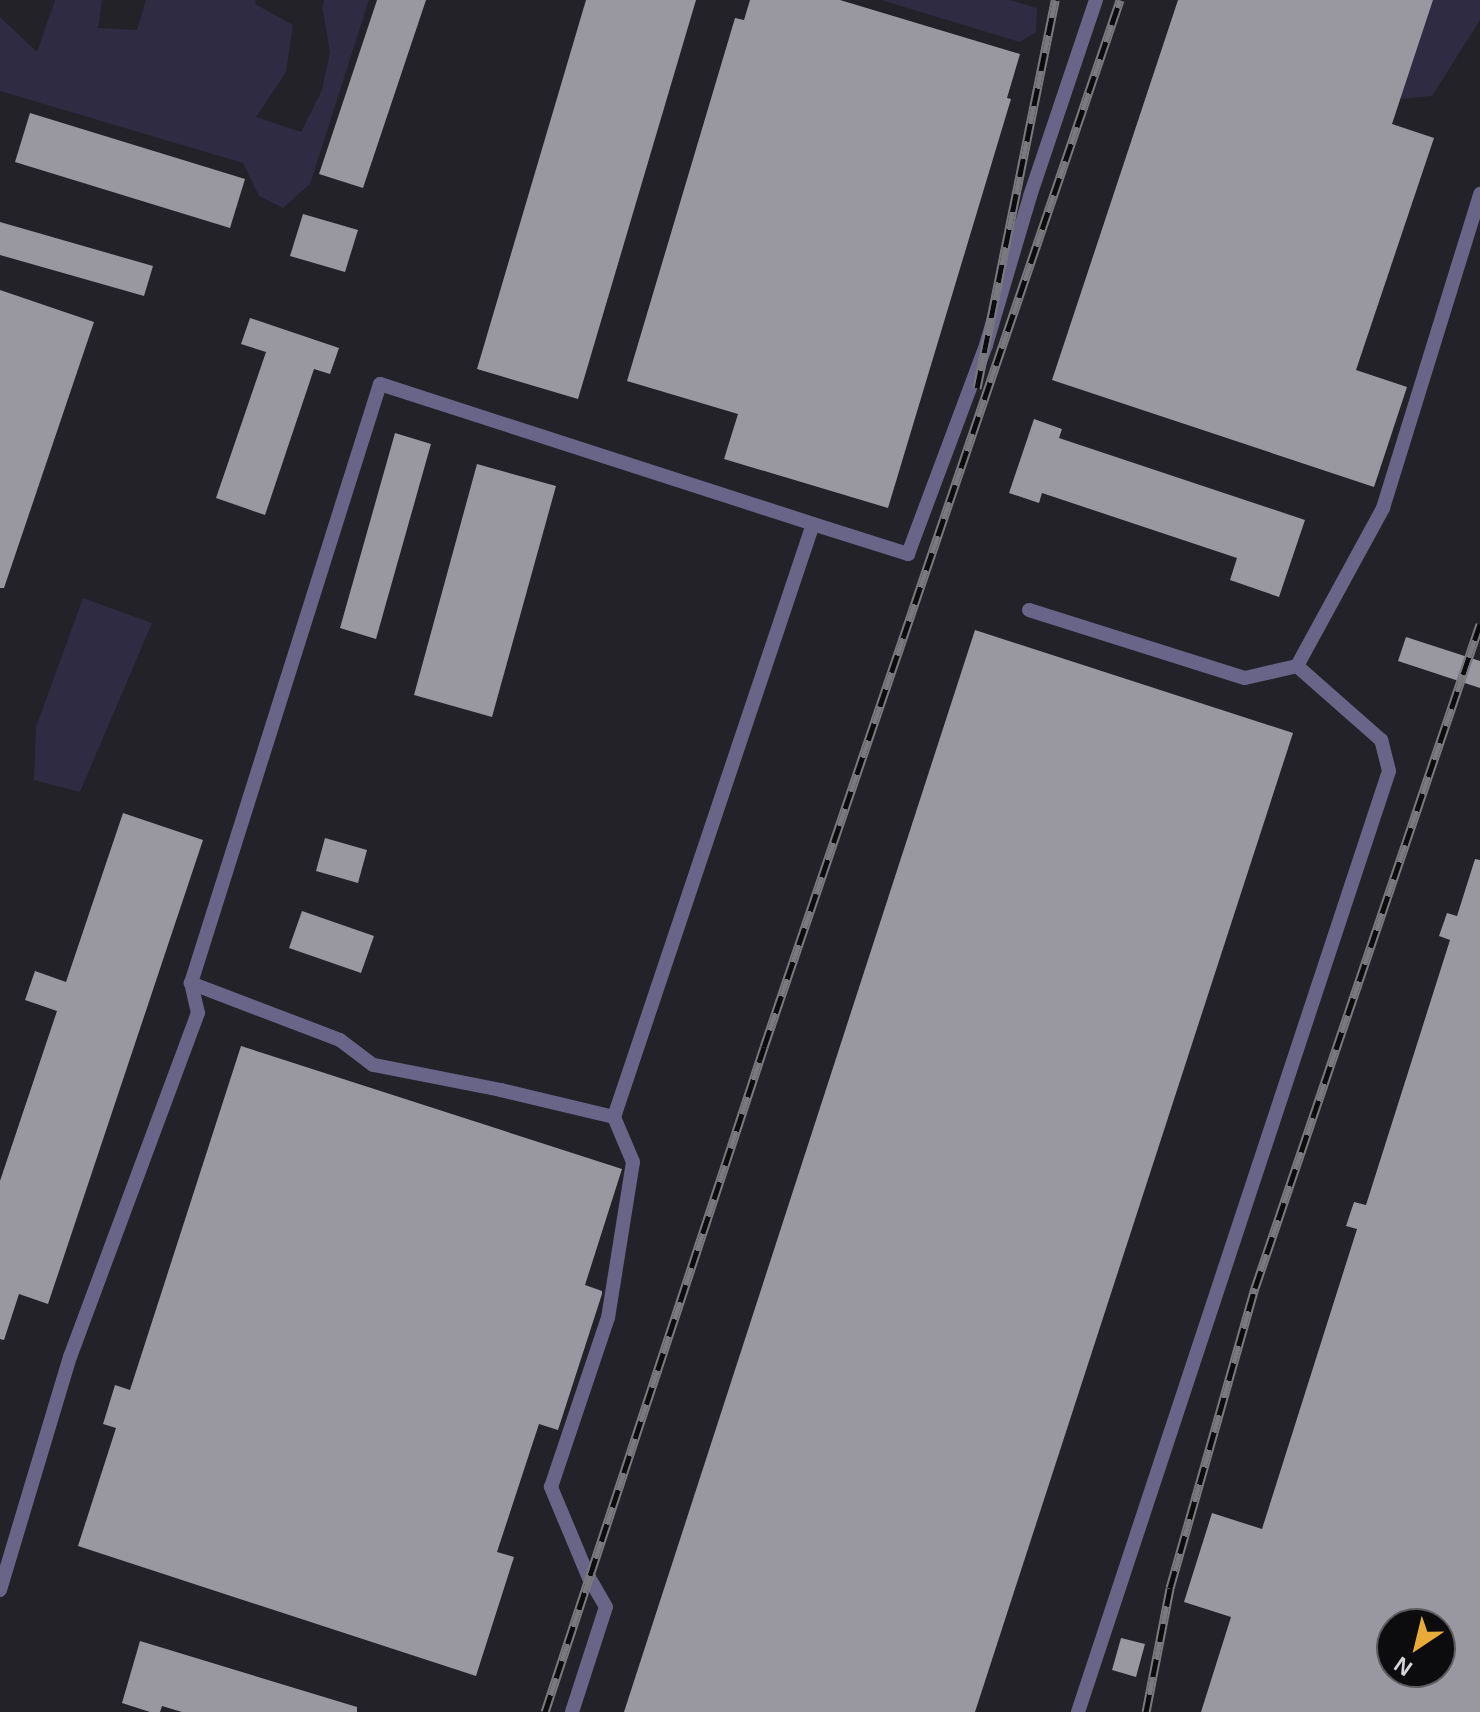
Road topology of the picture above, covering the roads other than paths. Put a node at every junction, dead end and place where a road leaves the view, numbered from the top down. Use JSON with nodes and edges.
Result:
{"nodes":[{"id":1,"x":1096,"y":0,"type":"edge"},
{"id":2,"x":1480,"y":194,"type":"edge"},
{"id":3,"x":813,"y":524,"type":"junction"},
{"id":4,"x":1029,"y":610,"type":"dead end"},
{"id":5,"x":1297,"y":666,"type":"junction"},
{"id":6,"x":191,"y":983,"type":"junction"},
{"id":7,"x":614,"y":1117,"type":"junction"},
{"id":8,"x":0,"y":1590,"type":"edge"},
{"id":9,"x":572,"y":1712,"type":"edge"},
{"id":10,"x":1078,"y":1712,"type":"edge"}],
"edges":[{"from":1,"to":3,"type":"lane"},
{"from":2,"to":5,"type":"lane"},
{"from":3,"to":6,"type":"lane"},
{"from":3,"to":7,"type":"lane"},
{"from":4,"to":5,"type":"lane"},
{"from":5,"to":10,"type":"lane"},
{"from":6,"to":7,"type":"lane"},
{"from":6,"to":8,"type":"lane"},
{"from":7,"to":9,"type":"lane"}]}
